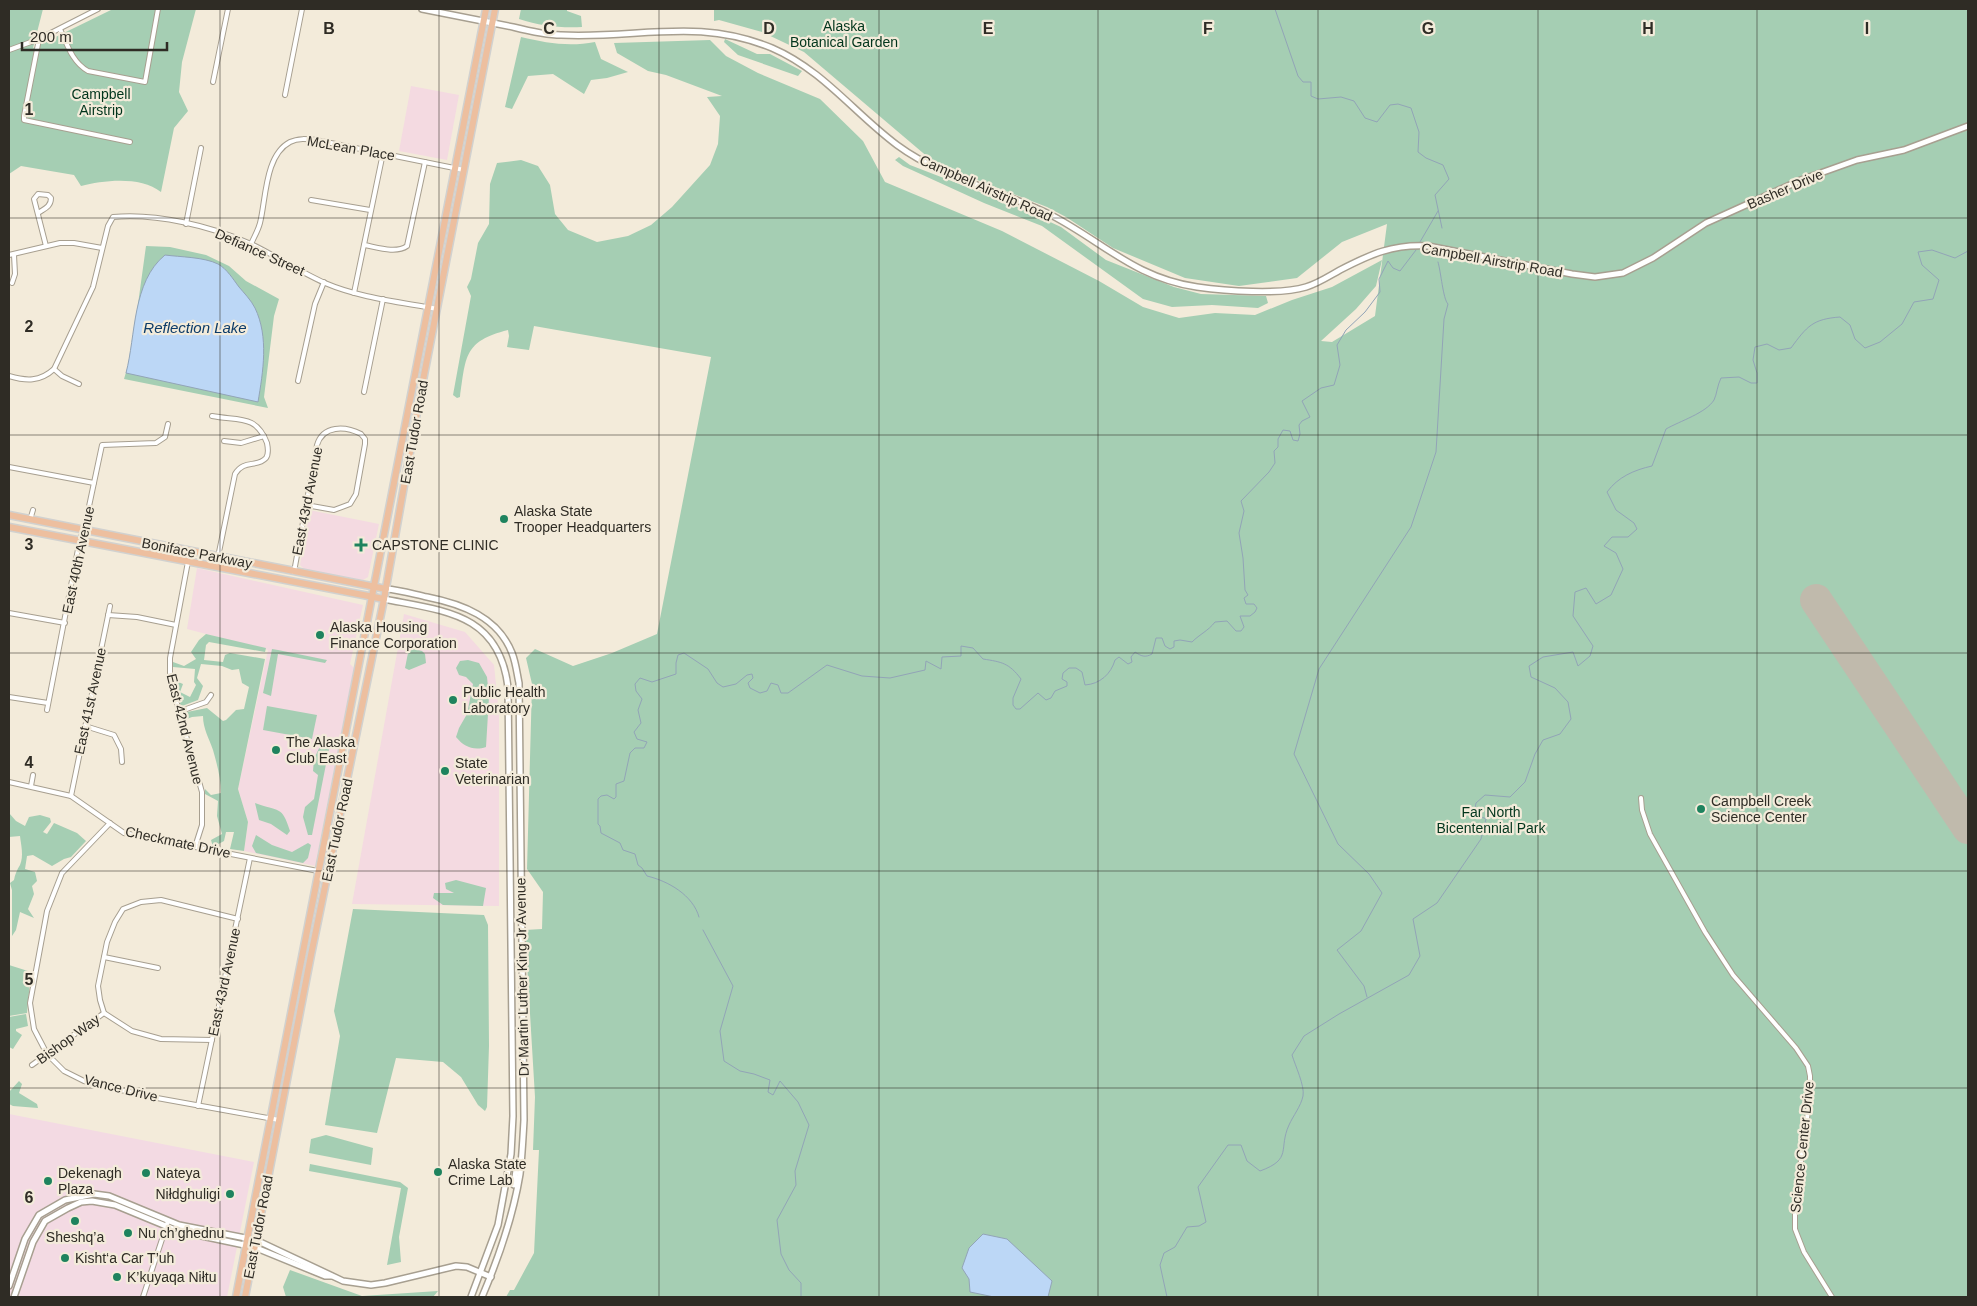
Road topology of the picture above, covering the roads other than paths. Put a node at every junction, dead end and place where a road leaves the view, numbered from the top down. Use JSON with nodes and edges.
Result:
{"nodes":[{"id":1,"x":98,"y":9,"type":"edge"},
{"id":2,"x":158,"y":9,"type":"edge"},
{"id":3,"x":228,"y":9,"type":"edge"},
{"id":4,"x":302,"y":9,"type":"edge"},
{"id":5,"x":422,"y":9,"type":"edge"},
{"id":6,"x":486,"y":9,"type":"edge"},
{"id":7,"x":496,"y":9,"type":"edge"},
{"id":8,"x":484,"y":22,"type":"junction"},
{"id":9,"x":493,"y":23,"type":"junction"},
{"id":10,"x":60,"y":29,"type":"junction"},
{"id":11,"x":39,"y":39,"type":"junction"},
{"id":12,"x":9,"y":50,"type":"edge"},
{"id":13,"x":213,"y":82,"type":"dead end"},
{"id":14,"x":285,"y":95,"type":"dead end"},
{"id":15,"x":1968,"y":126,"type":"edge"},
{"id":16,"x":130,"y":142,"type":"dead end"},
{"id":17,"x":201,"y":148,"type":"dead end"},
{"id":18,"x":383,"y":153,"type":"junction"},
{"id":19,"x":425,"y":162,"type":"junction"},
{"id":20,"x":455,"y":169,"type":"junction"},
{"id":21,"x":464,"y":170,"type":"junction"},
{"id":22,"x":312,"y":200,"type":"dead end"},
{"id":23,"x":370,"y":210,"type":"junction"},
{"id":24,"x":38,"y":213,"type":"junction"},
{"id":25,"x":186,"y":224,"type":"junction"},
{"id":26,"x":251,"y":244,"type":"junction"},
{"id":27,"x":364,"y":245,"type":"junction"},
{"id":28,"x":46,"y":246,"type":"junction"},
{"id":29,"x":102,"y":248,"type":"junction"},
{"id":30,"x":9,"y":254,"type":"edge"},
{"id":31,"x":14,"y":255,"type":"junction"},
{"id":32,"x":1612,"y":275,"type":"joint"},
{"id":33,"x":324,"y":282,"type":"junction"},
{"id":34,"x":12,"y":283,"type":"dead end"},
{"id":35,"x":354,"y":293,"type":"junction"},
{"id":36,"x":383,"y":299,"type":"junction"},
{"id":37,"x":428,"y":308,"type":"junction"},
{"id":38,"x":437,"y":309,"type":"junction"},
{"id":39,"x":54,"y":369,"type":"junction"},
{"id":40,"x":9,"y":376,"type":"edge"},
{"id":41,"x":298,"y":381,"type":"dead end"},
{"id":42,"x":79,"y":384,"type":"dead end"},
{"id":43,"x":364,"y":392,"type":"dead end"},
{"id":44,"x":212,"y":416,"type":"dead end"},
{"id":45,"x":168,"y":424,"type":"dead end"},
{"id":46,"x":264,"y":436,"type":"junction"},
{"id":47,"x":224,"y":441,"type":"dead end"},
{"id":48,"x":9,"y":467,"type":"edge"},
{"id":49,"x":94,"y":483,"type":"junction"},
{"id":50,"x":306,"y":504,"type":"junction"},
{"id":51,"x":33,"y":510,"type":"dead end"},
{"id":52,"x":9,"y":515,"type":"edge"},
{"id":53,"x":30,"y":520,"type":"junction"},
{"id":54,"x":9,"y":526,"type":"edge"},
{"id":55,"x":84,"y":530,"type":"junction"},
{"id":56,"x":80,"y":539,"type":"junction"},
{"id":57,"x":190,"y":551,"type":"junction"},
{"id":58,"x":218,"y":557,"type":"junction"},
{"id":59,"x":188,"y":561,"type":"junction"},
{"id":60,"x":294,"y":572,"type":"junction"},
{"id":61,"x":373,"y":586,"type":"junction"},
{"id":62,"x":386,"y":589,"type":"junction"},
{"id":63,"x":372,"y":596,"type":"junction"},
{"id":64,"x":384,"y":599,"type":"junction"},
{"id":65,"x":110,"y":606,"type":"dead end"},
{"id":66,"x":9,"y":612,"type":"edge"},
{"id":67,"x":108,"y":615,"type":"junction"},
{"id":68,"x":65,"y":623,"type":"junction"},
{"id":69,"x":176,"y":625,"type":"junction"},
{"id":70,"x":211,"y":696,"type":"dead end"},
{"id":71,"x":9,"y":697,"type":"edge"},
{"id":72,"x":48,"y":703,"type":"junction"},
{"id":73,"x":47,"y":710,"type":"dead end"},
{"id":74,"x":178,"y":712,"type":"junction"},
{"id":75,"x":85,"y":726,"type":"junction"},
{"id":76,"x":122,"y":762,"type":"dead end"},
{"id":77,"x":34,"y":775,"type":"dead end"},
{"id":78,"x":9,"y":782,"type":"edge"},
{"id":79,"x":31,"y":786,"type":"junction"},
{"id":80,"x":71,"y":796,"type":"junction"},
{"id":81,"x":1641,"y":798,"type":"dead end"},
{"id":82,"x":110,"y":823,"type":"junction"},
{"id":83,"x":195,"y":847,"type":"junction"},
{"id":84,"x":250,"y":858,"type":"junction"},
{"id":85,"x":318,"y":871,"type":"junction"},
{"id":86,"x":328,"y":873,"type":"junction"},
{"id":87,"x":238,"y":919,"type":"junction"},
{"id":88,"x":104,"y":957,"type":"junction"},
{"id":89,"x":158,"y":968,"type":"dead end"},
{"id":90,"x":104,"y":1013,"type":"junction"},
{"id":91,"x":212,"y":1040,"type":"junction"},
{"id":92,"x":47,"y":1054,"type":"junction"},
{"id":93,"x":32,"y":1065,"type":"dead end"},
{"id":94,"x":198,"y":1106,"type":"junction"},
{"id":95,"x":270,"y":1119,"type":"junction"},
{"id":96,"x":279,"y":1120,"type":"junction"},
{"id":97,"x":510,"y":1163,"type":"junction"},
{"id":98,"x":512,"y":1213,"type":"junction"},
{"id":99,"x":168,"y":1221,"type":"junction"},
{"id":100,"x":165,"y":1227,"type":"junction"},
{"id":101,"x":247,"y":1238,"type":"junction"},
{"id":102,"x":255,"y":1244,"type":"junction"},
{"id":103,"x":246,"y":1245,"type":"junction"},
{"id":104,"x":481,"y":1273,"type":"junction"},
{"id":105,"x":491,"y":1277,"type":"junction"},
{"id":106,"x":9,"y":1286,"type":"edge"},
{"id":107,"x":14,"y":1297,"type":"edge"},
{"id":108,"x":143,"y":1297,"type":"edge"},
{"id":109,"x":236,"y":1297,"type":"edge"},
{"id":110,"x":245,"y":1297,"type":"edge"},
{"id":111,"x":471,"y":1297,"type":"edge"},
{"id":112,"x":482,"y":1297,"type":"edge"},
{"id":113,"x":1832,"y":1297,"type":"edge"}],
"edges":[{"from":1,"to":10,"type":"street"},
{"from":2,"to":10,"type":"street"},
{"from":3,"to":13,"type":"street"},
{"from":4,"to":14,"type":"street"},
{"from":5,"to":8,"type":"street","name":"Campbell Airstrip Road"},
{"from":6,"to":8,"type":"main road","name":"East Tudor Road"},
{"from":7,"to":9,"type":"main road","name":"East Tudor Road"},
{"from":8,"to":9,"type":"street","name":"Campbell Airstrip Road"},
{"from":8,"to":20,"type":"main road","name":"East Tudor Road"},
{"from":9,"to":21,"type":"main road","name":"East Tudor Road"},
{"from":9,"to":32,"type":"street","name":"Campbell Airstrip Road"},
{"from":10,"to":11,"type":"street"},
{"from":11,"to":12,"type":"street"},
{"from":11,"to":16,"type":"street"},
{"from":15,"to":32,"type":"street","name":"Basher Drive"},
{"from":17,"to":25,"type":"street"},
{"from":18,"to":19,"type":"street","name":"McLean Place"},
{"from":18,"to":23,"type":"street"},
{"from":18,"to":26,"type":"street","name":"McLean Place"},
{"from":19,"to":20,"type":"street","name":"McLean Place"},
{"from":19,"to":27,"type":"street"},
{"from":20,"to":21,"type":"street","name":"McLean Place"},
{"from":20,"to":37,"type":"main road","name":"East Tudor Road"},
{"from":21,"to":38,"type":"main road","name":"East Tudor Road"},
{"from":22,"to":23,"type":"street"},
{"from":23,"to":27,"type":"street"},
{"from":24,"to":24,"type":"street"},
{"from":24,"to":28,"type":"street"},
{"from":25,"to":26,"type":"street","name":"Defiance Street"},
{"from":25,"to":29,"type":"street","name":"Defiance Street"},
{"from":26,"to":33,"type":"street","name":"Defiance Street"},
{"from":27,"to":35,"type":"street"},
{"from":28,"to":29,"type":"street"},
{"from":28,"to":31,"type":"street"},
{"from":29,"to":39,"type":"street"},
{"from":30,"to":31,"type":"street"},
{"from":31,"to":34,"type":"street"},
{"from":33,"to":35,"type":"street","name":"Defiance Street"},
{"from":33,"to":41,"type":"street"},
{"from":35,"to":36,"type":"street","name":"Defiance Street"},
{"from":36,"to":37,"type":"street","name":"Defiance Street"},
{"from":36,"to":43,"type":"street"},
{"from":37,"to":38,"type":"street","name":"Defiance Street"},
{"from":37,"to":61,"type":"main road","name":"East Tudor Road"},
{"from":38,"to":62,"type":"main road","name":"East Tudor Road"},
{"from":39,"to":40,"type":"street"},
{"from":39,"to":42,"type":"street"},
{"from":44,"to":46,"type":"street"},
{"from":45,"to":49,"type":"street","name":"East 40th Avenue"},
{"from":46,"to":47,"type":"street"},
{"from":46,"to":58,"type":"street"},
{"from":48,"to":49,"type":"street"},
{"from":49,"to":55,"type":"street","name":"East 40th Avenue"},
{"from":50,"to":50,"type":"street","name":"East 43rd Avenue"},
{"from":50,"to":60,"type":"street","name":"East 43rd Avenue"},
{"from":51,"to":53,"type":"street"},
{"from":52,"to":53,"type":"main road","name":"Boniface Parkway"},
{"from":53,"to":55,"type":"main road","name":"Boniface Parkway"},
{"from":54,"to":56,"type":"main road","name":"Boniface Parkway"},
{"from":55,"to":56,"type":"street","name":"East 40th Avenue"},
{"from":55,"to":57,"type":"main road","name":"Boniface Parkway"},
{"from":56,"to":59,"type":"main road","name":"Boniface Parkway"},
{"from":56,"to":68,"type":"street","name":"East 40th Avenue"},
{"from":57,"to":58,"type":"main road","name":"Boniface Parkway"},
{"from":57,"to":59,"type":"street","name":"East 42nd Avenue"},
{"from":58,"to":60,"type":"main road","name":"Boniface Parkway"},
{"from":59,"to":63,"type":"main road","name":"Boniface Parkway"},
{"from":59,"to":69,"type":"street","name":"East 42nd Avenue"},
{"from":60,"to":61,"type":"main road","name":"Boniface Parkway"},
{"from":61,"to":62,"type":"main road","name":"Boniface Parkway"},
{"from":61,"to":63,"type":"main road","name":"East Tudor Road"},
{"from":62,"to":64,"type":"main road","name":"East Tudor Road"},
{"from":62,"to":98,"type":"street","name":"Dr Martin Luther King Jr Avenue"},
{"from":63,"to":64,"type":"main road","name":"Boniface Parkway"},
{"from":63,"to":85,"type":"main road","name":"East Tudor Road"},
{"from":64,"to":86,"type":"main road","name":"East Tudor Road"},
{"from":64,"to":97,"type":"street","name":"Dr Martin Luther King Jr Avenue"},
{"from":65,"to":67,"type":"street","name":"East 41st Avenue"},
{"from":66,"to":68,"type":"street"},
{"from":67,"to":69,"type":"street"},
{"from":67,"to":75,"type":"street","name":"East 41st Avenue"},
{"from":68,"to":72,"type":"street","name":"East 40th Avenue"},
{"from":69,"to":74,"type":"street","name":"East 42nd Avenue"},
{"from":70,"to":74,"type":"street"},
{"from":71,"to":72,"type":"street"},
{"from":72,"to":73,"type":"street","name":"East 40th Avenue"},
{"from":74,"to":83,"type":"street","name":"East 42nd Avenue"},
{"from":75,"to":76,"type":"street"},
{"from":75,"to":80,"type":"street","name":"East 41st Avenue"},
{"from":77,"to":79,"type":"street"},
{"from":78,"to":79,"type":"street","name":"Checkmate Drive"},
{"from":79,"to":80,"type":"street","name":"Checkmate Drive"},
{"from":80,"to":82,"type":"street","name":"Checkmate Drive"},
{"from":81,"to":113,"type":"street","name":"Science Center Drive"},
{"from":82,"to":83,"type":"street","name":"Checkmate Drive"},
{"from":82,"to":92,"type":"street","name":"Vance Drive"},
{"from":83,"to":84,"type":"street","name":"Checkmate Drive"},
{"from":84,"to":85,"type":"street","name":"Checkmate Drive"},
{"from":84,"to":87,"type":"street","name":"East 43rd Avenue"},
{"from":85,"to":86,"type":"street","name":"Checkmate Drive"},
{"from":85,"to":95,"type":"main road","name":"East Tudor Road"},
{"from":86,"to":96,"type":"main road","name":"East Tudor Road"},
{"from":87,"to":88,"type":"street"},
{"from":87,"to":91,"type":"street","name":"East 43rd Avenue"},
{"from":88,"to":89,"type":"street"},
{"from":88,"to":90,"type":"street"},
{"from":90,"to":91,"type":"street"},
{"from":90,"to":92,"type":"street","name":"Bishop Way"},
{"from":91,"to":94,"type":"street","name":"East 43rd Avenue"},
{"from":92,"to":93,"type":"street","name":"Bishop Way"},
{"from":92,"to":94,"type":"street","name":"Vance Drive"},
{"from":94,"to":95,"type":"street","name":"Vance Drive"},
{"from":95,"to":96,"type":"street","name":"Vance Drive"},
{"from":95,"to":101,"type":"main road","name":"East Tudor Road"},
{"from":96,"to":102,"type":"main road","name":"East Tudor Road"},
{"from":97,"to":98,"type":"street"},
{"from":97,"to":104,"type":"street","name":"Dr Martin Luther King Jr Avenue"},
{"from":98,"to":105,"type":"street","name":"Dr Martin Luther King Jr Avenue"},
{"from":99,"to":100,"type":"street"},
{"from":99,"to":101,"type":"street"},
{"from":99,"to":106,"type":"street"},
{"from":100,"to":103,"type":"street"},
{"from":100,"to":107,"type":"street"},
{"from":100,"to":108,"type":"street"},
{"from":101,"to":102,"type":"street"},
{"from":101,"to":103,"type":"main road","name":"East Tudor Road"},
{"from":102,"to":103,"type":"street"},
{"from":102,"to":104,"type":"street"},
{"from":102,"to":110,"type":"main road","name":"East Tudor Road"},
{"from":103,"to":109,"type":"main road","name":"East Tudor Road"},
{"from":104,"to":105,"type":"street"},
{"from":104,"to":111,"type":"street","name":"Dr Martin Luther King Jr Avenue"},
{"from":105,"to":112,"type":"street","name":"Dr Martin Luther King Jr Avenue"}]}
